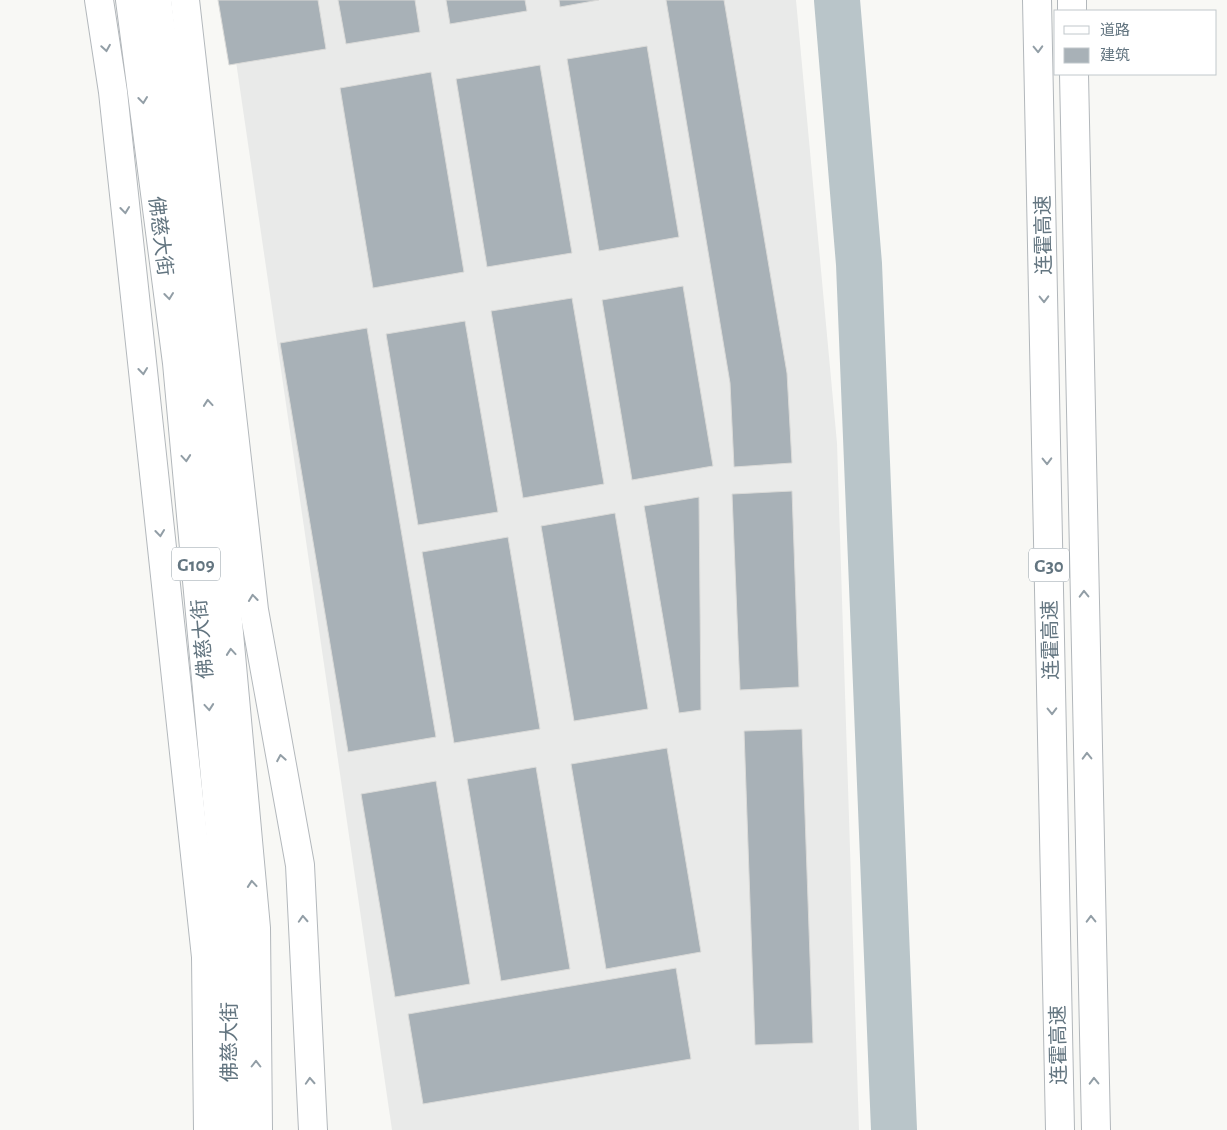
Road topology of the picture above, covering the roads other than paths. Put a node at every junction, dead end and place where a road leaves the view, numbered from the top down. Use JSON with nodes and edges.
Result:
{"nodes":[{"id":1,"x":99,"y":0,"type":"edge"},
{"id":2,"x":130,"y":0,"type":"edge"},
{"id":3,"x":157,"y":0,"type":"edge"},
{"id":4,"x":185,"y":0,"type":"edge"},
{"id":5,"x":1037,"y":0,"type":"edge"},
{"id":6,"x":1074,"y":75,"type":"edge"},
{"id":7,"x":208,"y":1130,"type":"edge"},
{"id":8,"x":231,"y":1130,"type":"edge"},
{"id":9,"x":258,"y":1130,"type":"edge"},
{"id":10,"x":312,"y":1130,"type":"edge"},
{"id":11,"x":1060,"y":1130,"type":"edge"},
{"id":12,"x":1096,"y":1130,"type":"edge"}],
"edges":[{"from":1,"to":7,"type":"main road","one_way":true},
{"from":2,"to":8,"type":"main road","name":"佛慈大街","number":"G109","one_way":true},
{"from":9,"to":3,"type":"main road","name":"佛慈大街","number":"G109","one_way":true},
{"from":10,"to":4,"type":"main road","one_way":true},
{"from":5,"to":11,"type":"main road","name":"连霍高速","number":"G30","one_way":true},
{"from":12,"to":6,"type":"main road","name":"连霍高速","number":"G30","one_way":true}]}
